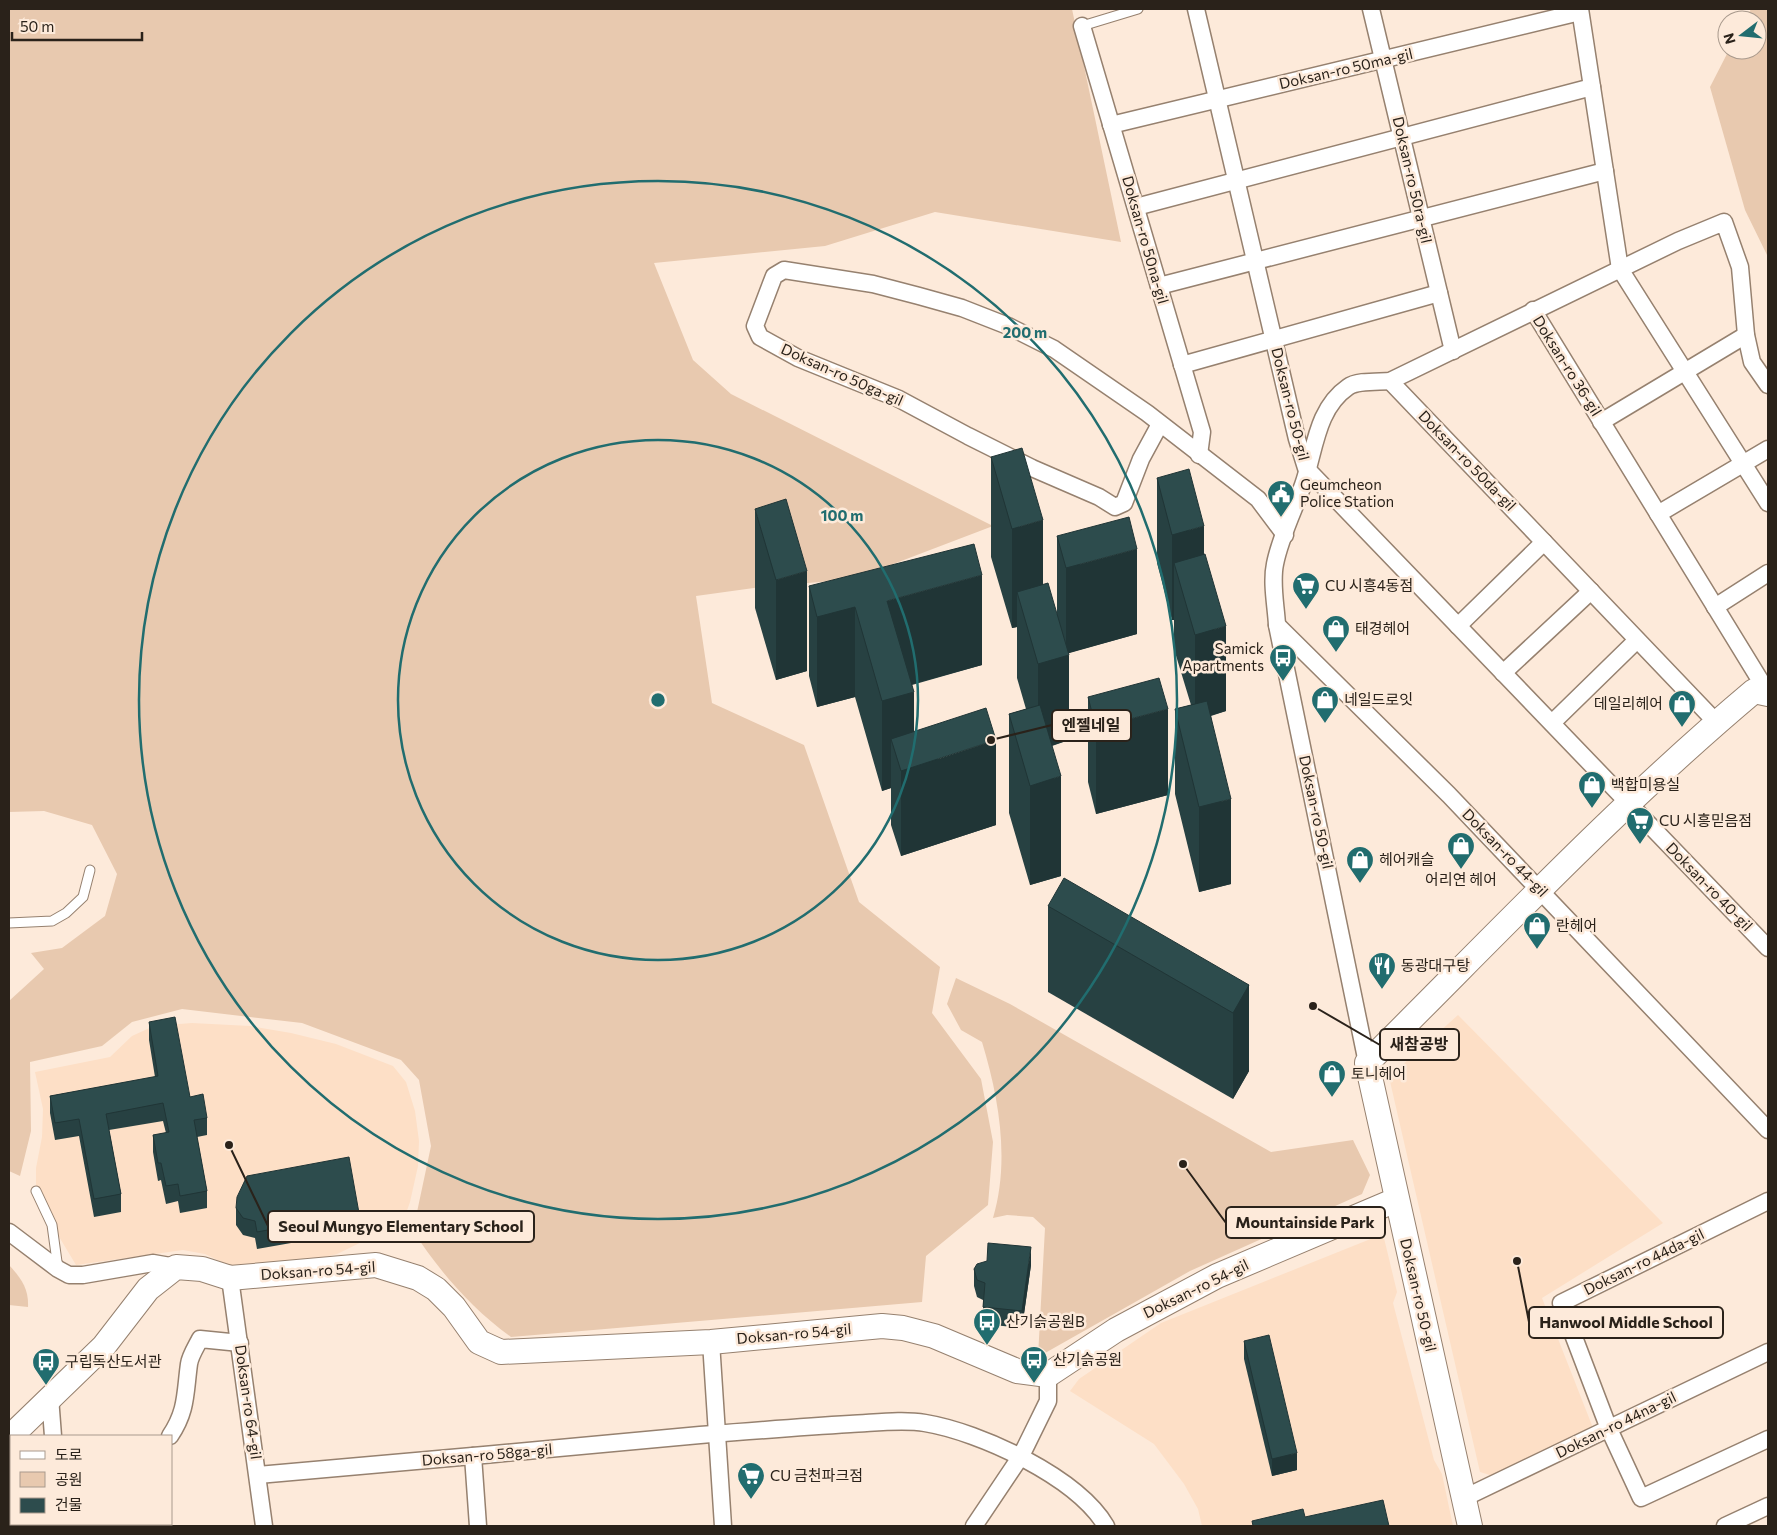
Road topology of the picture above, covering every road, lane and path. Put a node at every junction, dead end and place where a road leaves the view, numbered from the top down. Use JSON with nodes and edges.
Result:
{"nodes":[{"id":1,"x":1138,"y":9,"type":"edge"},
{"id":2,"x":1196,"y":9,"type":"edge"},
{"id":3,"x":1371,"y":9,"type":"edge"},
{"id":4,"x":1580,"y":11,"type":"edge"},
{"id":5,"x":1082,"y":26,"type":"joint"},
{"id":6,"x":1383,"y":60,"type":"junction"},
{"id":7,"x":1592,"y":87,"type":"junction"},
{"id":8,"x":1217,"y":99,"type":"junction"},
{"id":9,"x":1111,"y":125,"type":"junction"},
{"id":10,"x":1402,"y":137,"type":"junction"},
{"id":11,"x":1605,"y":171,"type":"junction"},
{"id":12,"x":1236,"y":181,"type":"junction"},
{"id":13,"x":1136,"y":208,"type":"junction"},
{"id":14,"x":1421,"y":218,"type":"junction"},
{"id":15,"x":1255,"y":261,"type":"junction"},
{"id":16,"x":1620,"y":269,"type":"junction"},
{"id":17,"x":1159,"y":286,"type":"junction"},
{"id":18,"x":1439,"y":293,"type":"junction"},
{"id":19,"x":1533,"y":310,"type":"junction"},
{"id":20,"x":1746,"y":335,"type":"junction"},
{"id":21,"x":1274,"y":340,"type":"junction"},
{"id":22,"x":1453,"y":352,"type":"junction"},
{"id":23,"x":1182,"y":366,"type":"junction"},
{"id":24,"x":1684,"y":371,"type":"junction"},
{"id":25,"x":1390,"y":381,"type":"junction"},
{"id":26,"x":1768,"y":385,"type":"edge"},
{"id":27,"x":1601,"y":422,"type":"junction"},
{"id":28,"x":1160,"y":424,"type":"junction"},
{"id":29,"x":1768,"y":448,"type":"edge"},
{"id":30,"x":1199,"y":455,"type":"junction"},
{"id":31,"x":1744,"y":464,"type":"junction"},
{"id":32,"x":1306,"y":468,"type":"junction"},
{"id":33,"x":1768,"y":503,"type":"edge"},
{"id":34,"x":1658,"y":514,"type":"junction"},
{"id":35,"x":1285,"y":536,"type":"junction"},
{"id":36,"x":1544,"y":542,"type":"junction"},
{"id":37,"x":1768,"y":573,"type":"edge"},
{"id":38,"x":1591,"y":591,"type":"junction"},
{"id":39,"x":1715,"y":607,"type":"junction"},
{"id":40,"x":1278,"y":625,"type":"junction"},
{"id":41,"x":1458,"y":626,"type":"junction"},
{"id":42,"x":1637,"y":640,"type":"junction"},
{"id":43,"x":1503,"y":673,"type":"junction"},
{"id":44,"x":1768,"y":694,"type":"edge"},
{"id":45,"x":1716,"y":722,"type":"junction"},
{"id":46,"x":1552,"y":723,"type":"junction"},
{"id":47,"x":1630,"y":804,"type":"junction"},
{"id":48,"x":90,"y":870,"type":"dead end"},
{"id":49,"x":1541,"y":890,"type":"junction"},
{"id":50,"x":9,"y":923,"type":"edge"},
{"id":51,"x":1768,"y":948,"type":"edge"},
{"id":52,"x":1367,"y":1063,"type":"junction"},
{"id":53,"x":1768,"y":1130,"type":"edge"},
{"id":54,"x":36,"y":1191,"type":"dead end"},
{"id":55,"x":1396,"y":1200,"type":"junction"},
{"id":56,"x":1768,"y":1201,"type":"edge"},
{"id":57,"x":9,"y":1232,"type":"edge"},
{"id":58,"x":176,"y":1267,"type":"junction"},
{"id":59,"x":58,"y":1269,"type":"junction"},
{"id":60,"x":230,"y":1278,"type":"junction"},
{"id":61,"x":711,"y":1342,"type":"junction"},
{"id":62,"x":240,"y":1343,"type":"junction"},
{"id":63,"x":1768,"y":1352,"type":"edge"},
{"id":64,"x":1048,"y":1376,"type":"junction"},
{"id":65,"x":50,"y":1396,"type":"junction"},
{"id":66,"x":1609,"y":1429,"type":"junction"},
{"id":67,"x":717,"y":1434,"type":"junction"},
{"id":68,"x":12,"y":1435,"type":"edge"},
{"id":69,"x":53,"y":1435,"type":"edge"},
{"id":70,"x":171,"y":1435,"type":"edge"},
{"id":71,"x":1768,"y":1439,"type":"edge"},
{"id":72,"x":472,"y":1456,"type":"junction"},
{"id":73,"x":1021,"y":1456,"type":"junction"},
{"id":74,"x":258,"y":1475,"type":"junction"},
{"id":75,"x":1464,"y":1498,"type":"junction"},
{"id":76,"x":1768,"y":1506,"type":"edge"},
{"id":77,"x":264,"y":1526,"type":"edge"},
{"id":78,"x":478,"y":1526,"type":"edge"},
{"id":79,"x":722,"y":1526,"type":"edge"},
{"id":80,"x":974,"y":1526,"type":"edge"},
{"id":81,"x":1106,"y":1526,"type":"edge"},
{"id":82,"x":1470,"y":1526,"type":"edge"},
{"id":83,"x":1725,"y":1526,"type":"edge"}],
"edges":[{"from":1,"to":5,"type":"lane"},
{"from":2,"to":8,"type":"street","name":"Doksan-ro 50-gil"},
{"from":3,"to":6,"type":"street","name":"Doksan-ro 50ra-gil"},
{"from":4,"to":6,"type":"street","name":"Doksan-ro 50ma-gil"},
{"from":4,"to":7,"type":"street","name":"Doksan-ro 50ma-gil"},
{"from":5,"to":9,"type":"street","name":"Doksan-ro 50na-gil"},
{"from":6,"to":8,"type":"street","name":"Doksan-ro 50ma-gil"},
{"from":6,"to":10,"type":"street","name":"Doksan-ro 50ra-gil"},
{"from":7,"to":10,"type":"street"},
{"from":7,"to":11,"type":"street","name":"Doksan-ro 50ma-gil"},
{"from":8,"to":9,"type":"street","name":"Doksan-ro 50ma-gil"},
{"from":8,"to":12,"type":"street","name":"Doksan-ro 50-gil"},
{"from":9,"to":13,"type":"street","name":"Doksan-ro 50na-gil"},
{"from":10,"to":12,"type":"street"},
{"from":10,"to":14,"type":"street","name":"Doksan-ro 50ra-gil"},
{"from":11,"to":14,"type":"street"},
{"from":11,"to":16,"type":"street","name":"Doksan-ro 50ma-gil"},
{"from":12,"to":13,"type":"street"},
{"from":12,"to":15,"type":"street","name":"Doksan-ro 50-gil"},
{"from":13,"to":17,"type":"street","name":"Doksan-ro 50na-gil"},
{"from":14,"to":15,"type":"street"},
{"from":14,"to":18,"type":"street","name":"Doksan-ro 50ra-gil"},
{"from":15,"to":17,"type":"street"},
{"from":15,"to":21,"type":"street","name":"Doksan-ro 50-gil"},
{"from":16,"to":19,"type":"street"},
{"from":16,"to":20,"type":"street"},
{"from":16,"to":24,"type":"street"},
{"from":17,"to":23,"type":"street","name":"Doksan-ro 50na-gil"},
{"from":18,"to":21,"type":"street"},
{"from":18,"to":22,"type":"street","name":"Doksan-ro 50ra-gil"},
{"from":19,"to":22,"type":"street"},
{"from":19,"to":27,"type":"street","name":"Doksan-ro 36-gil"},
{"from":20,"to":24,"type":"street"},
{"from":20,"to":26,"type":"street"},
{"from":21,"to":23,"type":"street"},
{"from":21,"to":32,"type":"street","name":"Doksan-ro 50-gil"},
{"from":22,"to":25,"type":"street"},
{"from":23,"to":30,"type":"street","name":"Doksan-ro 50na-gil"},
{"from":24,"to":27,"type":"street","name":"Doksan-ro 36-gil"},
{"from":24,"to":31,"type":"street"},
{"from":25,"to":32,"type":"street"},
{"from":25,"to":36,"type":"street","name":"Doksan-ro 50da-gil"},
{"from":27,"to":34,"type":"street","name":"Doksan-ro 36-gil"},
{"from":28,"to":28,"type":"street","name":"Doksan-ro 50ga-gil"},
{"from":28,"to":30,"type":"street","name":"Doksan-ro 50ga-gil"},
{"from":29,"to":31,"type":"street"},
{"from":30,"to":35,"type":"street","name":"Doksan-ro 50ga-gil"},
{"from":31,"to":33,"type":"street"},
{"from":31,"to":34,"type":"street"},
{"from":32,"to":35,"type":"street","name":"Doksan-ro 50-gil"},
{"from":32,"to":41,"type":"street","name":"Doksan-ro 40-gil"},
{"from":34,"to":39,"type":"street","name":"Doksan-ro 36-gil"},
{"from":35,"to":40,"type":"street","name":"Doksan-ro 50-gil"},
{"from":36,"to":38,"type":"street"},
{"from":36,"to":41,"type":"street"},
{"from":37,"to":39,"type":"street"},
{"from":38,"to":42,"type":"street"},
{"from":38,"to":43,"type":"street"},
{"from":39,"to":44,"type":"street","name":"Doksan-ro 36-gil"},
{"from":40,"to":49,"type":"street","name":"Doksan-ro 44-gil"},
{"from":40,"to":52,"type":"street","name":"Doksan-ro 50-gil"},
{"from":41,"to":43,"type":"street","name":"Doksan-ro 40-gil"},
{"from":42,"to":45,"type":"street"},
{"from":42,"to":46,"type":"street"},
{"from":43,"to":46,"type":"street","name":"Doksan-ro 40-gil"},
{"from":44,"to":45,"type":"street","name":"Doksan-ro 36-gil"},
{"from":45,"to":47,"type":"street","name":"Doksan-ro 36-gil"},
{"from":46,"to":47,"type":"street","name":"Doksan-ro 40-gil"},
{"from":47,"to":49,"type":"street"},
{"from":47,"to":51,"type":"street","name":"Doksan-ro 40-gil"},
{"from":48,"to":50,"type":"lane"},
{"from":49,"to":52,"type":"street"},
{"from":49,"to":53,"type":"street","name":"Doksan-ro 44-gil"},
{"from":52,"to":55,"type":"street","name":"Doksan-ro 50-gil"},
{"from":54,"to":59,"type":"lane"},
{"from":55,"to":64,"type":"street","name":"Doksan-ro 54-gil"},
{"from":55,"to":75,"type":"street","name":"Doksan-ro 50-gil"},
{"from":56,"to":66,"type":"street","name":"Doksan-ro 44da-gil"},
{"from":57,"to":59,"type":"street","name":"Doksan-ro 54-gil"},
{"from":58,"to":59,"type":"street","name":"Doksan-ro 54-gil"},
{"from":58,"to":60,"type":"street","name":"Doksan-ro 54-gil"},
{"from":58,"to":65,"type":"street"},
{"from":60,"to":61,"type":"street","name":"Doksan-ro 54-gil"},
{"from":60,"to":62,"type":"street","name":"Doksan-ro 64-gil"},
{"from":61,"to":64,"type":"street","name":"Doksan-ro 54-gil"},
{"from":61,"to":67,"type":"street"},
{"from":62,"to":70,"type":"street"},
{"from":62,"to":74,"type":"street","name":"Doksan-ro 64-gil"},
{"from":63,"to":66,"type":"street","name":"Doksan-ro 44na-gil"},
{"from":64,"to":73,"type":"street"},
{"from":65,"to":68,"type":"street"},
{"from":65,"to":69,"type":"street"},
{"from":66,"to":71,"type":"street"},
{"from":66,"to":75,"type":"street","name":"Doksan-ro 44na-gil"},
{"from":67,"to":72,"type":"street","name":"Doksan-ro 58ga-gil"},
{"from":67,"to":73,"type":"street","name":"Doksan-ro 58ga-gil"},
{"from":67,"to":79,"type":"street"},
{"from":72,"to":74,"type":"street","name":"Doksan-ro 58ga-gil"},
{"from":72,"to":78,"type":"street"},
{"from":73,"to":80,"type":"street"},
{"from":73,"to":81,"type":"street","name":"Doksan-ro 58ga-gil"},
{"from":74,"to":77,"type":"street","name":"Doksan-ro 64-gil"},
{"from":75,"to":82,"type":"street","name":"Doksan-ro 50-gil"},
{"from":76,"to":83,"type":"street"}]}
